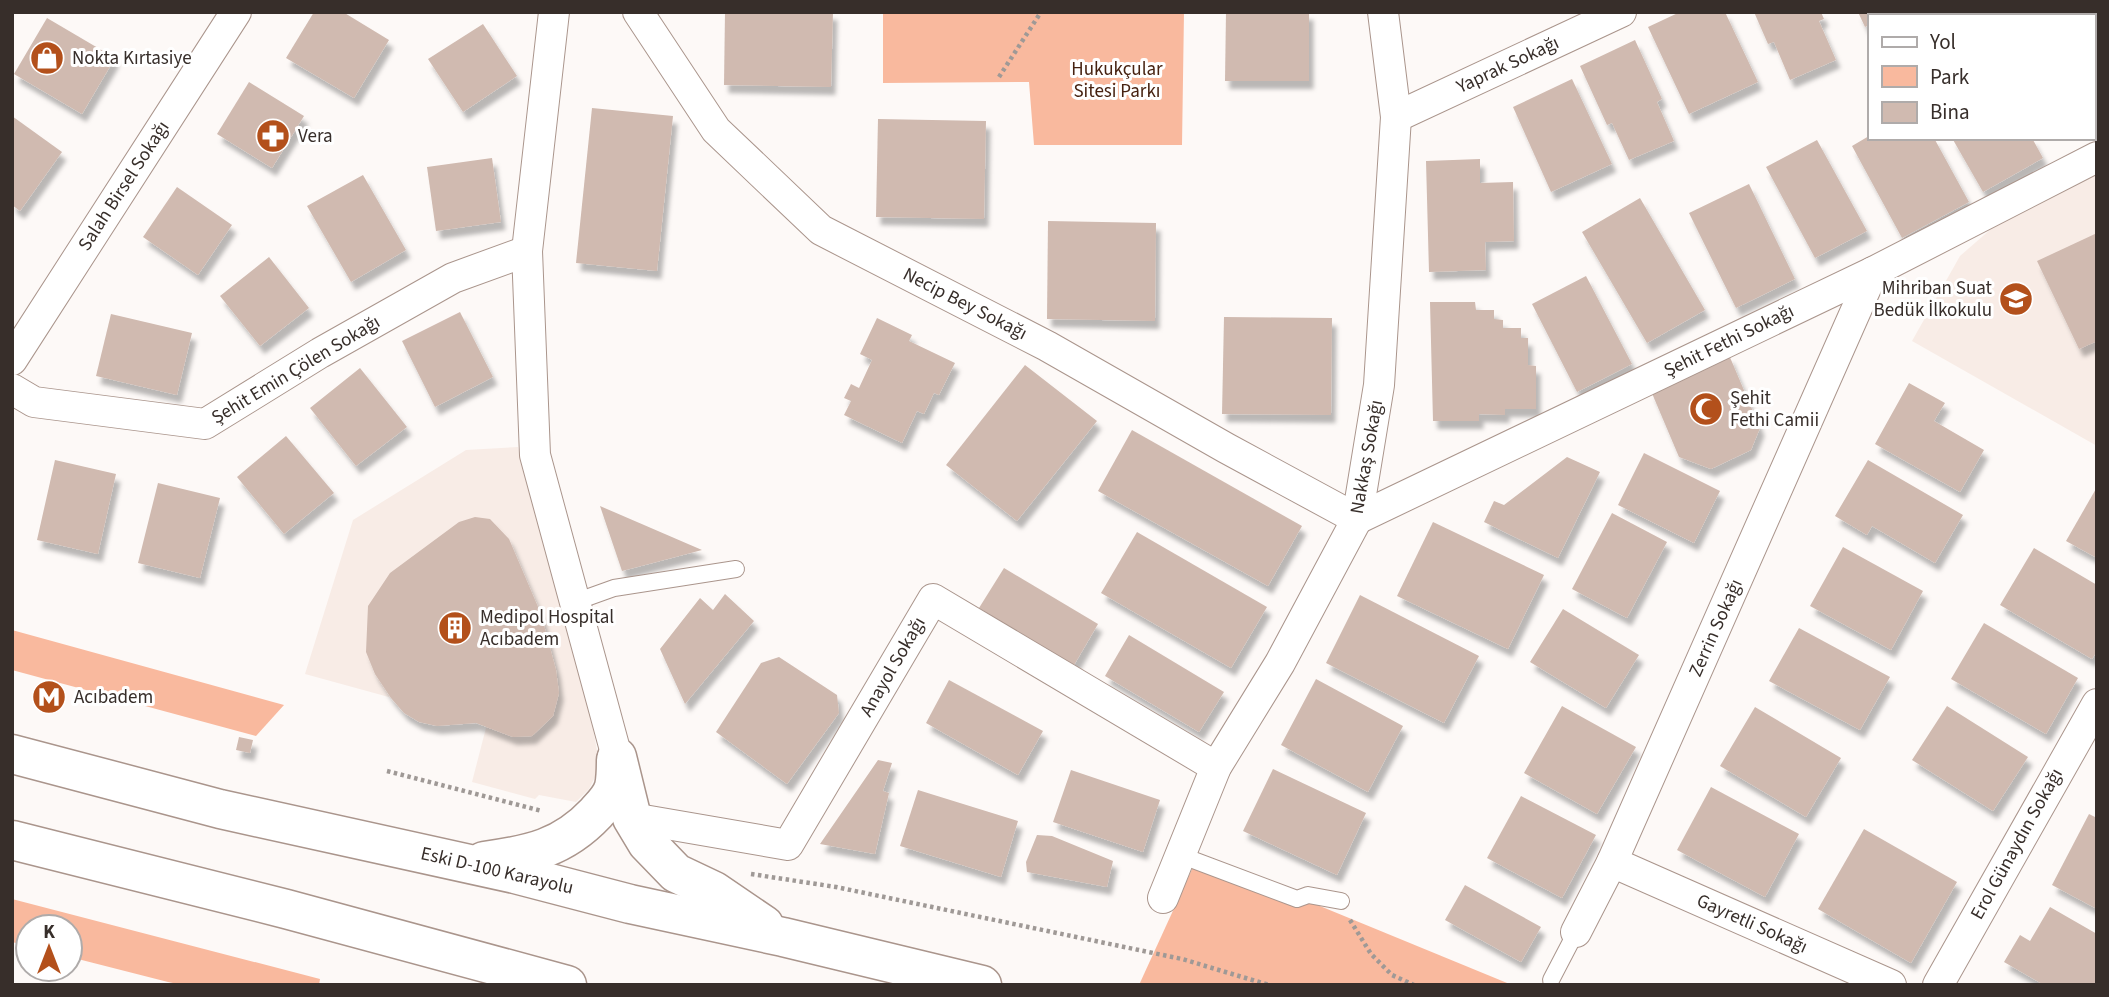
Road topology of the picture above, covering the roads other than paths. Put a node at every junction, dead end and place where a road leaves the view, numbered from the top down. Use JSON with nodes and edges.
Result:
{"nodes":[{"id":1,"x":236,"y":12,"type":"edge"},
{"id":2,"x":554,"y":12,"type":"edge"},
{"id":3,"x":638,"y":12,"type":"edge"},
{"id":4,"x":1383,"y":12,"type":"edge"},
{"id":5,"x":1620,"y":12,"type":"edge"},
{"id":6,"x":1396,"y":117,"type":"junction"},
{"id":7,"x":2097,"y":157,"type":"edge"},
{"id":8,"x":527,"y":251,"type":"junction"},
{"id":9,"x":1873,"y":272,"type":"junction"},
{"id":10,"x":12,"y":360,"type":"edge"},
{"id":11,"x":12,"y":389,"type":"edge"},
{"id":12,"x":1357,"y":519,"type":"junction"},
{"id":13,"x":736,"y":569,"type":"dead end"},
{"id":14,"x":575,"y":602,"type":"junction"},
{"id":15,"x":2097,"y":704,"type":"edge"},
{"id":16,"x":12,"y":754,"type":"edge"},
{"id":17,"x":617,"y":757,"type":"junction"},
{"id":18,"x":1216,"y":767,"type":"junction"},
{"id":19,"x":632,"y":818,"type":"junction"},
{"id":20,"x":12,"y":840,"type":"edge"},
{"id":21,"x":1180,"y":855,"type":"junction"},
{"id":22,"x":1612,"y":862,"type":"junction"},
{"id":23,"x":466,"y":863,"type":"junction"},
{"id":24,"x":1163,"y":898,"type":"dead end"},
{"id":25,"x":1341,"y":901,"type":"road end"},
{"id":26,"x":1576,"y":932,"type":"joint"},
{"id":27,"x":783,"y":937,"type":"junction"},
{"id":28,"x":1551,"y":980,"type":"dead end"},
{"id":29,"x":548,"y":982,"type":"edge"},
{"id":30,"x":982,"y":985,"type":"edge"},
{"id":31,"x":1891,"y":985,"type":"edge"},
{"id":32,"x":1938,"y":985,"type":"edge"}],
"edges":[{"from":1,"to":10,"type":"street","name":"Salah Birsel Sokağı"},
{"from":2,"to":8,"type":"street"},
{"from":3,"to":12,"type":"street","name":"Necip Bey Sokağı"},
{"from":4,"to":6,"type":"street","name":"Nakkaş Sokağı"},
{"from":5,"to":6,"type":"street","name":"Yaprak Sokağı"},
{"from":6,"to":12,"type":"street","name":"Nakkaş Sokağı"},
{"from":7,"to":9,"type":"street","name":"Şehit Fethi Sokağı"},
{"from":8,"to":11,"type":"street","name":"Şehit Emin Çölen Sokağı"},
{"from":8,"to":14,"type":"street"},
{"from":9,"to":12,"type":"street","name":"Şehit Fethi Sokağı"},
{"from":9,"to":22,"type":"street","name":"Zerrin Sokağı"},
{"from":12,"to":18,"type":"street","name":"Nakkaş Sokağı"},
{"from":13,"to":14,"type":"lane"},
{"from":14,"to":17,"type":"street"},
{"from":15,"to":32,"type":"street","name":"Erol Günaydın Sokağı"},
{"from":16,"to":23,"type":"highway","name":"Eski D-100 Karayolu"},
{"from":17,"to":19,"type":"highway"},
{"from":17,"to":23,"type":"highway"},
{"from":18,"to":19,"type":"street","name":"Anayol Sokağı"},
{"from":18,"to":21,"type":"street","name":"Nakkaş Sokağı"},
{"from":19,"to":27,"type":"highway"},
{"from":20,"to":29,"type":"highway"},
{"from":21,"to":24,"type":"street","name":"Nakkaş Sokağı"},
{"from":21,"to":25,"type":"lane"},
{"from":22,"to":26,"type":"street","name":"Zerrin Sokağı"},
{"from":22,"to":31,"type":"street","name":"Gayretli Sokağı"},
{"from":23,"to":27,"type":"highway","name":"Eski D-100 Karayolu"},
{"from":26,"to":28,"type":"lane","name":"Zerrin Sokağı"},
{"from":27,"to":30,"type":"highway","name":"Eski D-100 Karayolu"}]}
